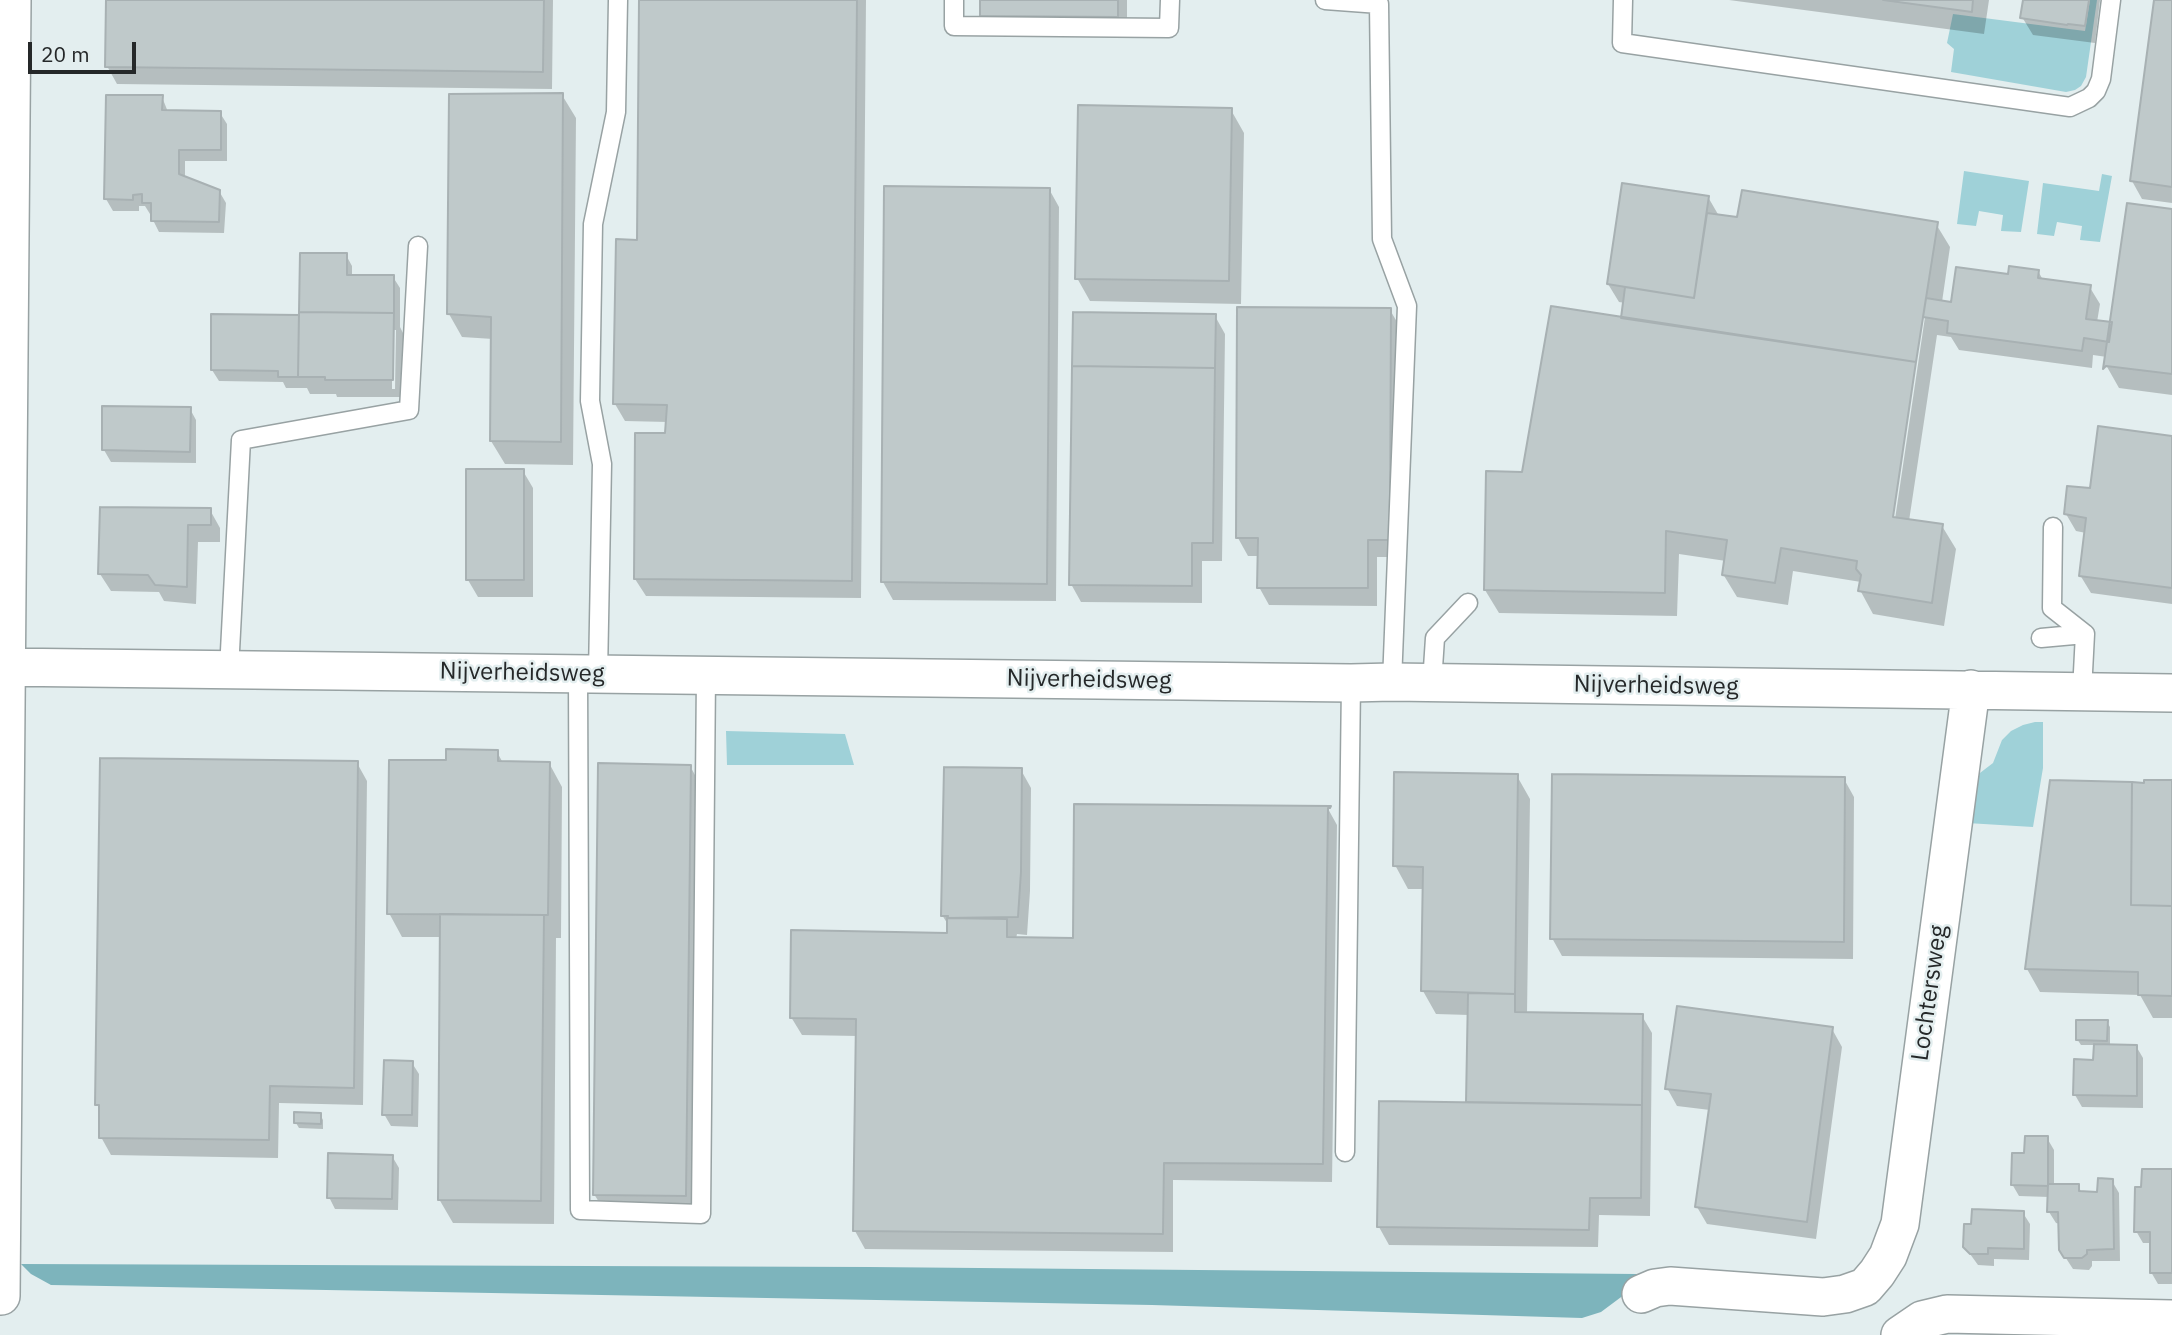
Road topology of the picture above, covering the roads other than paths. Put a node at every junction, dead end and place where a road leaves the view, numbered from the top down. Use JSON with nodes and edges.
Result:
{"nodes":[{"id":1,"x":12,"y":0,"type":"edge"},
{"id":2,"x":618,"y":0,"type":"edge"},
{"id":3,"x":954,"y":0,"type":"edge"},
{"id":4,"x":1170,"y":0,"type":"edge"},
{"id":5,"x":1325,"y":0,"type":"edge"},
{"id":6,"x":1623,"y":0,"type":"edge"},
{"id":7,"x":2111,"y":0,"type":"edge"},
{"id":8,"x":418,"y":246,"type":"dead end"},
{"id":9,"x":2053,"y":527,"type":"dead end"},
{"id":10,"x":1468,"y":603,"type":"dead end"},
{"id":11,"x":2085,"y":634,"type":"junction"},
{"id":12,"x":2041,"y":638,"type":"dead end"},
{"id":13,"x":3,"y":667,"type":"edge"},
{"id":14,"x":229,"y":670,"type":"junction"},
{"id":15,"x":588,"y":674,"type":"junction"},
{"id":16,"x":706,"y":675,"type":"junction"},
{"id":17,"x":1392,"y":682,"type":"junction"},
{"id":18,"x":1351,"y":683,"type":"junction"},
{"id":19,"x":1432,"y":683,"type":"junction"},
{"id":20,"x":1971,"y":689,"type":"junction"},
{"id":21,"x":2082,"y":691,"type":"junction"},
{"id":22,"x":2172,"y":693,"type":"edge"},
{"id":23,"x":1345,"y":1152,"type":"dead end"},
{"id":24,"x":1,"y":1235,"type":"edge"},
{"id":25,"x":1865,"y":1287,"type":"junction"},
{"id":26,"x":1641,"y":1294,"type":"dead end"},
{"id":27,"x":1,"y":1303,"type":"edge"},
{"id":28,"x":2172,"y":1319,"type":"edge"},
{"id":29,"x":1901,"y":1334,"type":"edge"}],
"edges":[{"from":1,"to":13,"type":"street"},
{"from":2,"to":15,"type":"lane"},
{"from":3,"to":4,"type":"lane"},
{"from":5,"to":17,"type":"lane"},
{"from":6,"to":7,"type":"lane"},
{"from":8,"to":14,"type":"lane"},
{"from":9,"to":11,"type":"lane"},
{"from":10,"to":19,"type":"lane"},
{"from":11,"to":12,"type":"lane"},
{"from":11,"to":21,"type":"lane"},
{"from":13,"to":14,"type":"street","name":"Nijverheidsweg"},
{"from":13,"to":24,"type":"street"},
{"from":14,"to":15,"type":"street","name":"Nijverheidsweg"},
{"from":15,"to":16,"type":"street","name":"Nijverheidsweg"},
{"from":15,"to":16,"type":"lane"},
{"from":16,"to":18,"type":"street","name":"Nijverheidsweg"},
{"from":17,"to":18,"type":"street","name":"Nijverheidsweg"},
{"from":17,"to":19,"type":"street","name":"Nijverheidsweg"},
{"from":18,"to":23,"type":"lane"},
{"from":19,"to":20,"type":"street","name":"Nijverheidsweg"},
{"from":20,"to":21,"type":"street","name":"Nijverheidsweg"},
{"from":20,"to":25,"type":"street","name":"Lochtersweg"},
{"from":21,"to":22,"type":"street","name":"Nijverheidsweg"},
{"from":24,"to":27,"type":"street"},
{"from":25,"to":26,"type":"street"},
{"from":25,"to":29,"type":"street"},
{"from":28,"to":29,"type":"street"}]}
